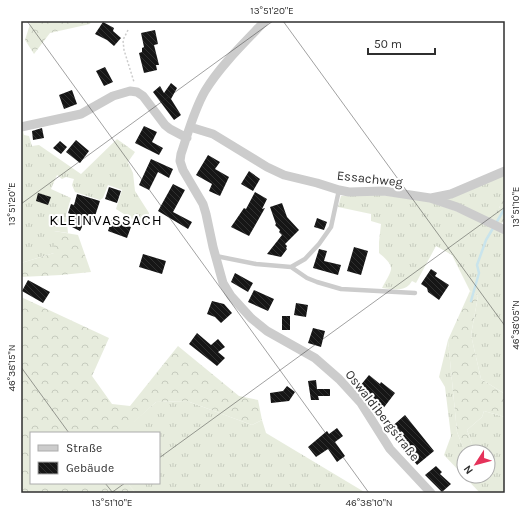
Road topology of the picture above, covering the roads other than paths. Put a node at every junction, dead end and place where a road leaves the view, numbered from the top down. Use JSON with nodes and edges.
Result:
{"nodes":[{"id":1,"x":265,"y":21,"type":"edge"},
{"id":2,"x":21,"y":127,"type":"edge"},
{"id":3,"x":190,"y":127,"type":"junction"},
{"id":4,"x":187,"y":138,"type":"junction"},
{"id":5,"x":505,"y":171,"type":"edge"},
{"id":6,"x":339,"y":190,"type":"junction"},
{"id":7,"x":430,"y":198,"type":"junction"},
{"id":8,"x":505,"y":230,"type":"edge"},
{"id":9,"x":216,"y":256,"type":"junction"},
{"id":10,"x":291,"y":267,"type":"junction"},
{"id":11,"x":415,"y":293,"type":"dead end"},
{"id":12,"x":431,"y":493,"type":"edge"}],
"edges":[{"from":1,"to":3,"type":"street","name":"Oswaldibergstraße"},
{"from":2,"to":4,"type":"street"},
{"from":3,"to":4,"type":"street","name":"Oswaldibergstraße"},
{"from":3,"to":6,"type":"street","name":"Essachweg"},
{"from":4,"to":9,"type":"street","name":"Oswaldibergstraße"},
{"from":5,"to":7,"type":"street"},
{"from":6,"to":7,"type":"street","name":"Essachweg"},
{"from":6,"to":10,"type":"lane"},
{"from":7,"to":8,"type":"street","name":"Essachweg"},
{"from":9,"to":10,"type":"lane"},
{"from":9,"to":12,"type":"street","name":"Oswaldibergstraße"},
{"from":10,"to":11,"type":"lane"}]}
